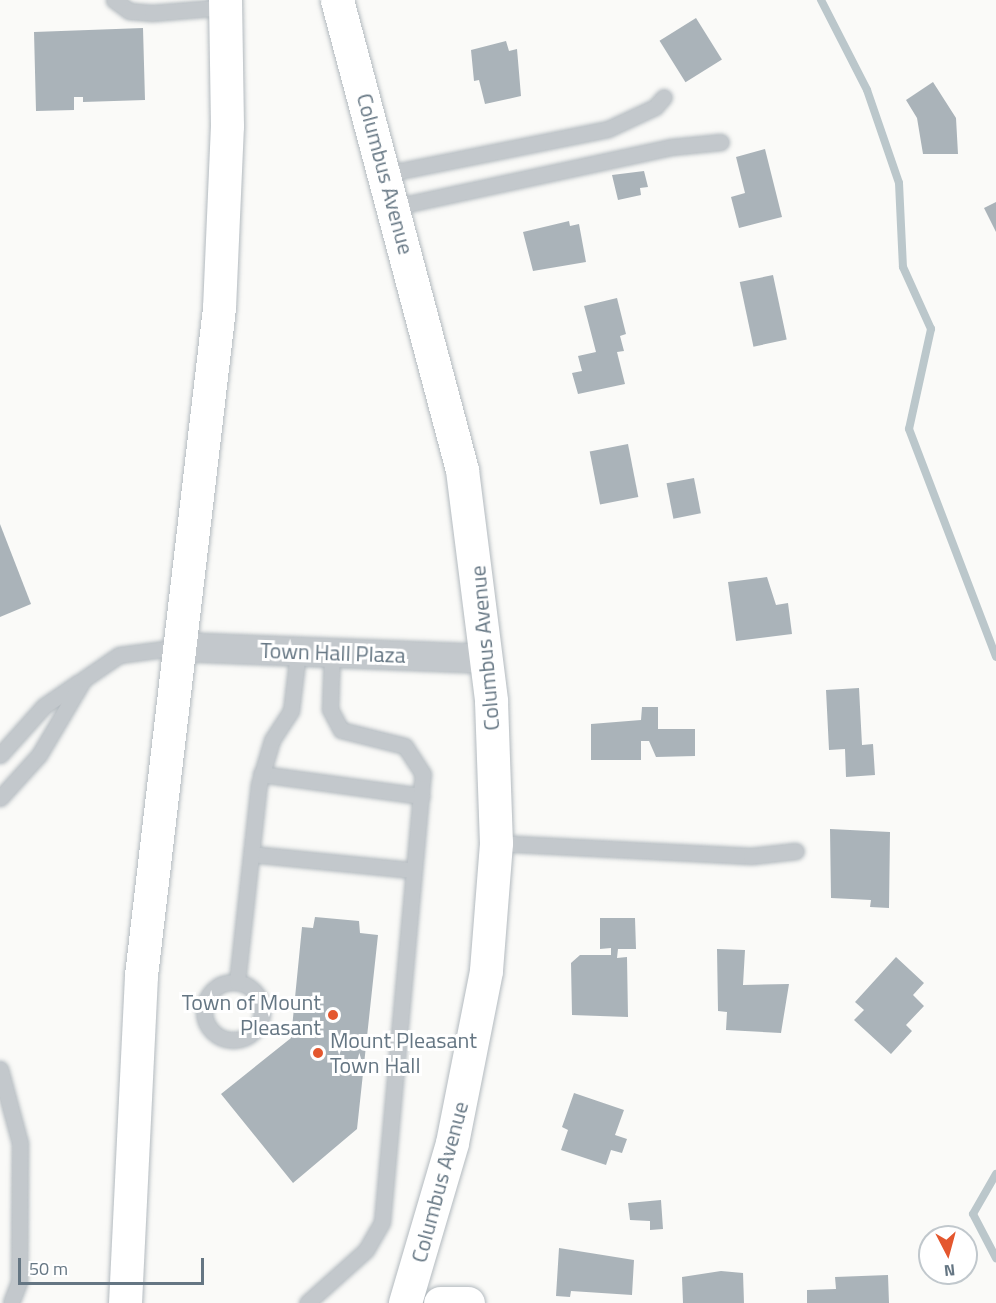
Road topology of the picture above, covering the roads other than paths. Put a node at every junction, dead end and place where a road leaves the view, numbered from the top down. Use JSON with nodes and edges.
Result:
{"nodes":[{"id":1,"x":114,"y":0,"type":"edge"},
{"id":2,"x":337,"y":0,"type":"edge"},
{"id":3,"x":225,"y":3,"type":"edge"},
{"id":4,"x":664,"y":97,"type":"dead end"},
{"id":5,"x":721,"y":142,"type":"dead end"},
{"id":6,"x":385,"y":174,"type":"junction"},
{"id":7,"x":394,"y":207,"type":"junction"},
{"id":8,"x":179,"y":647,"type":"junction"},
{"id":9,"x":298,"y":652,"type":"junction"},
{"id":10,"x":332,"y":653,"type":"junction"},
{"id":11,"x":488,"y":659,"type":"junction"},
{"id":12,"x":84,"y":679,"type":"junction"},
{"id":13,"x":0,"y":755,"type":"edge"},
{"id":14,"x":261,"y":774,"type":"junction"},
{"id":15,"x":421,"y":796,"type":"junction"},
{"id":16,"x":0,"y":798,"type":"edge"},
{"id":17,"x":496,"y":843,"type":"junction"},
{"id":18,"x":796,"y":851,"type":"dead end"},
{"id":19,"x":251,"y":854,"type":"junction"},
{"id":20,"x":412,"y":870,"type":"junction"},
{"id":21,"x":237,"y":982,"type":"dead end"},
{"id":22,"x":0,"y":1069,"type":"edge"},
{"id":23,"x":11,"y":1303,"type":"edge"},
{"id":24,"x":125,"y":1303,"type":"edge"},
{"id":25,"x":307,"y":1303,"type":"edge"},
{"id":26,"x":405,"y":1303,"type":"edge"},
{"id":27,"x":440,"y":1303,"type":"edge"},
{"id":28,"x":468,"y":1303,"type":"edge"}],
"edges":[{"from":1,"to":3,"type":"lane"},
{"from":2,"to":6,"type":"street","name":"Columbus Avenue"},
{"from":3,"to":8,"type":"street"},
{"from":4,"to":6,"type":"lane"},
{"from":5,"to":7,"type":"lane"},
{"from":6,"to":7,"type":"street","name":"Columbus Avenue"},
{"from":7,"to":11,"type":"street","name":"Columbus Avenue"},
{"from":8,"to":9,"type":"street","name":"Town Hall Plaza"},
{"from":8,"to":12,"type":"lane"},
{"from":8,"to":24,"type":"street"},
{"from":9,"to":10,"type":"street","name":"Town Hall Plaza"},
{"from":9,"to":14,"type":"lane"},
{"from":10,"to":11,"type":"street","name":"Town Hall Plaza"},
{"from":10,"to":15,"type":"lane"},
{"from":11,"to":17,"type":"street","name":"Columbus Avenue"},
{"from":12,"to":13,"type":"lane"},
{"from":12,"to":16,"type":"lane"},
{"from":14,"to":15,"type":"lane"},
{"from":14,"to":19,"type":"lane"},
{"from":15,"to":20,"type":"lane"},
{"from":17,"to":18,"type":"lane"},
{"from":17,"to":26,"type":"street","name":"Columbus Avenue"},
{"from":19,"to":20,"type":"lane"},
{"from":19,"to":21,"type":"lane"},
{"from":20,"to":25,"type":"lane"},
{"from":22,"to":23,"type":"lane"},
{"from":27,"to":28,"type":"street"}]}
